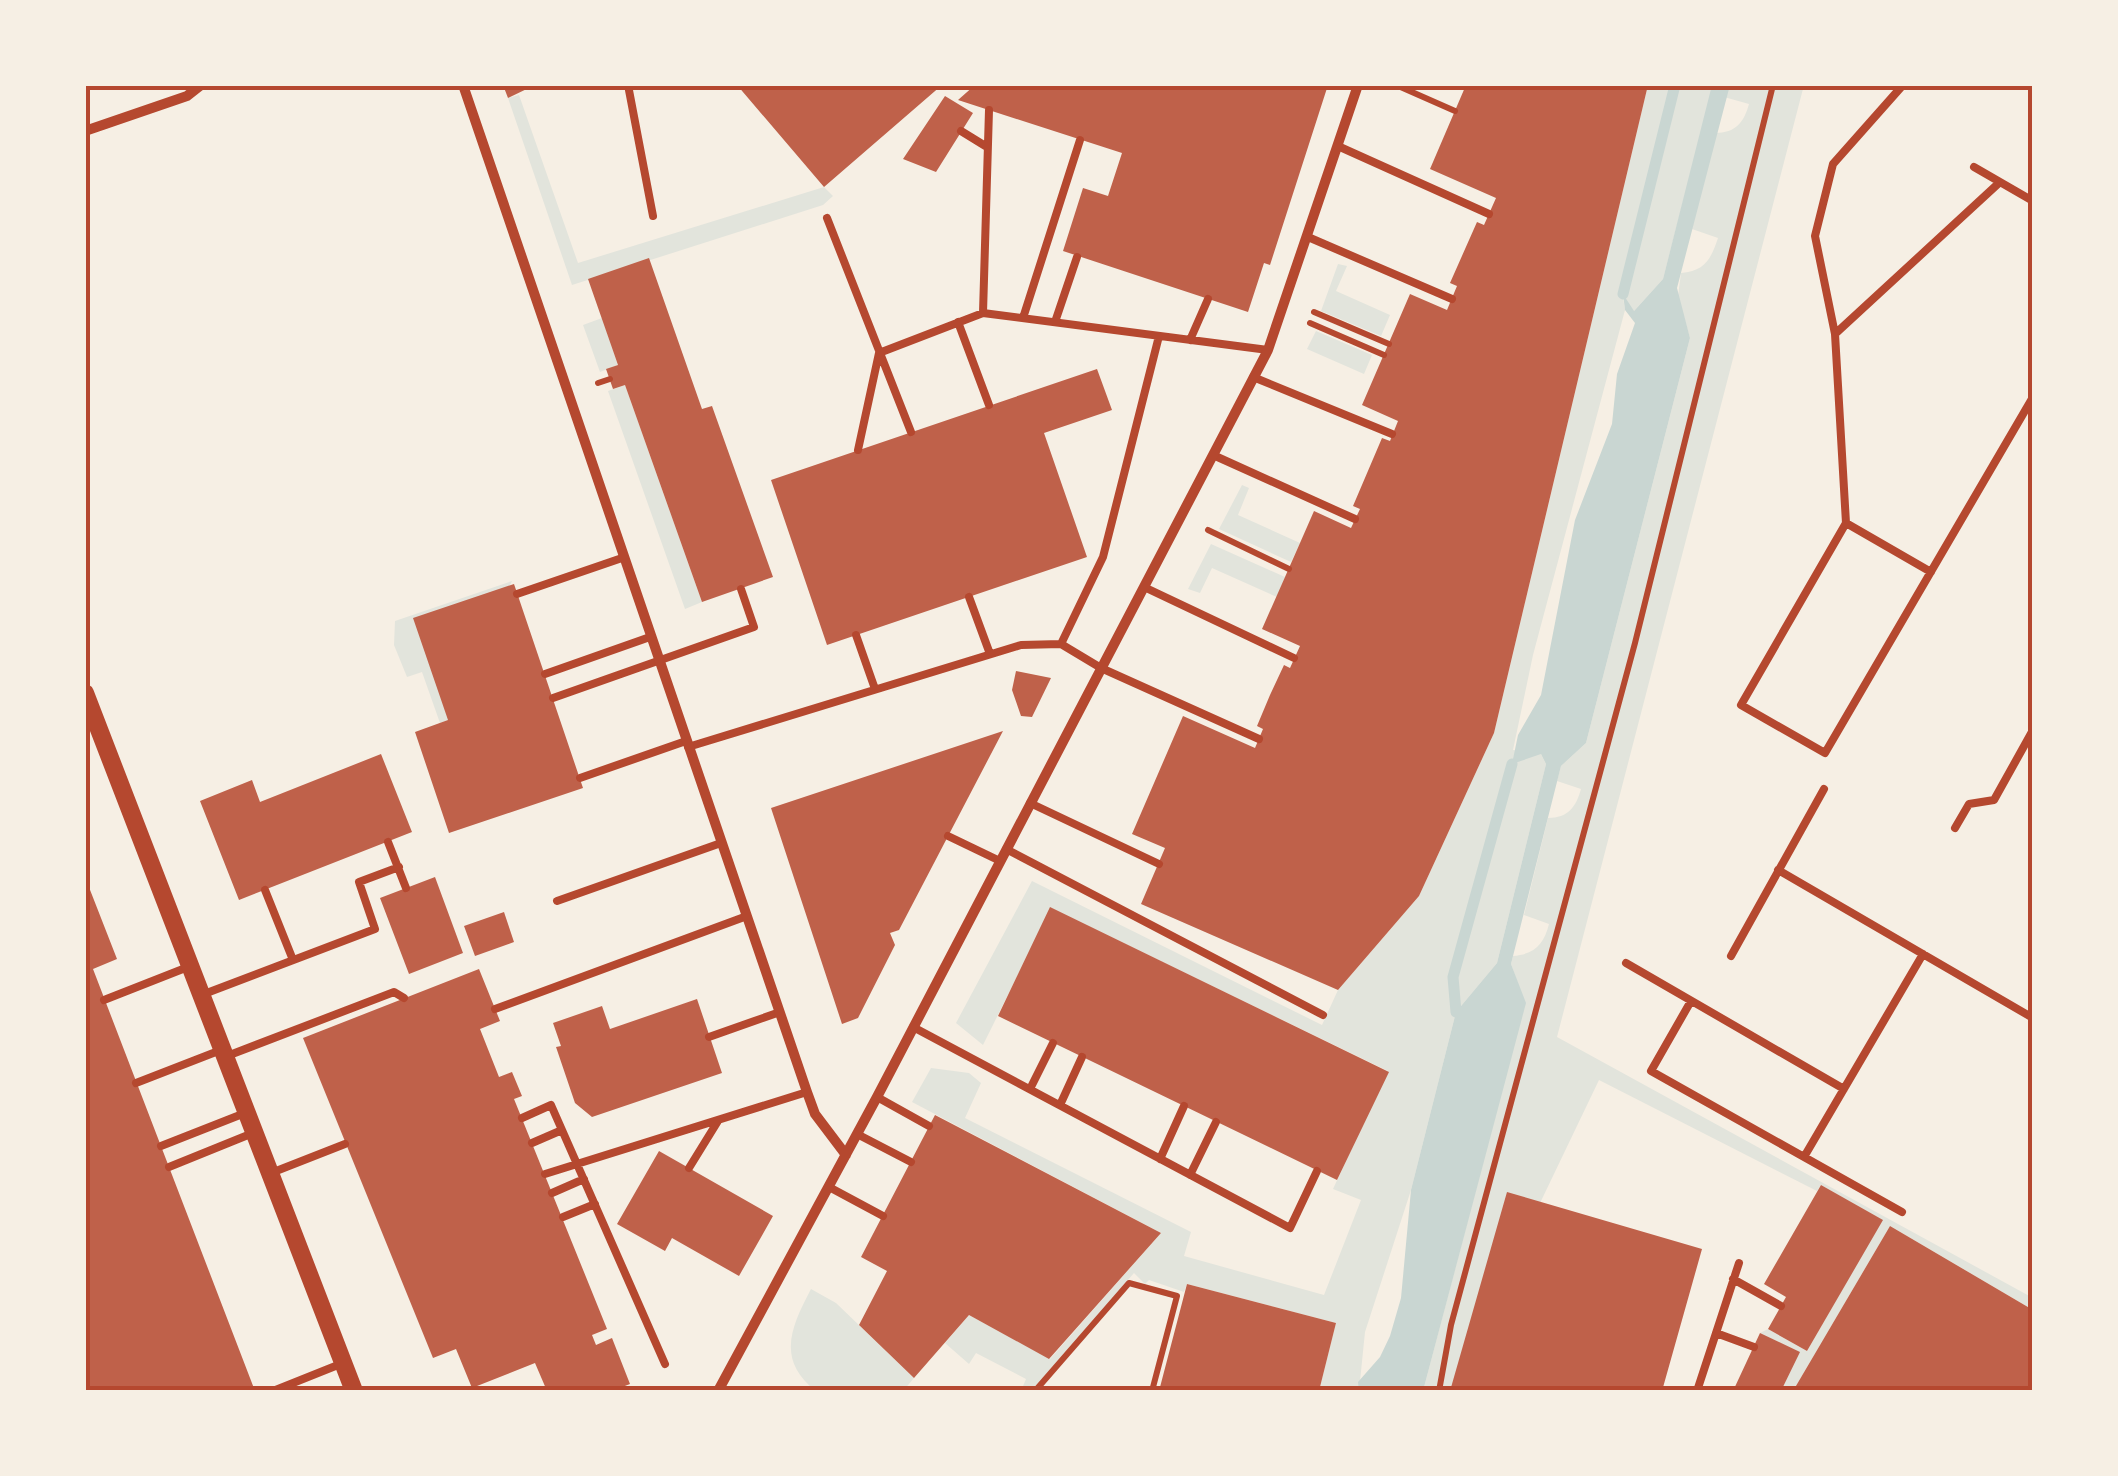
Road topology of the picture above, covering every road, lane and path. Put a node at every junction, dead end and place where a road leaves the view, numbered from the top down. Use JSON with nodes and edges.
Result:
{"nodes":[{"id":1,"x":201,"y":85,"type":"edge"},
{"id":2,"x":463,"y":85,"type":"edge"},
{"id":3,"x":628,"y":85,"type":"edge"},
{"id":4,"x":1358,"y":85,"type":"edge"},
{"id":5,"x":1396,"y":85,"type":"edge"},
{"id":6,"x":1773,"y":85,"type":"edge"},
{"id":7,"x":1903,"y":85,"type":"edge"},
{"id":8,"x":989,"y":110,"type":"dead end"},
{"id":9,"x":1455,"y":111,"type":"dead end"},
{"id":10,"x":85,"y":131,"type":"edge"},
{"id":11,"x":961,"y":131,"type":"dead end"},
{"id":12,"x":1080,"y":140,"type":"dead end"},
{"id":13,"x":988,"y":147,"type":"junction"},
{"id":14,"x":1340,"y":147,"type":"junction"},
{"id":15,"x":1974,"y":167,"type":"dead end"},
{"id":16,"x":2000,"y":182,"type":"junction"},
{"id":17,"x":2033,"y":201,"type":"edge"},
{"id":18,"x":1489,"y":214,"type":"dead end"},
{"id":19,"x":653,"y":216,"type":"dead end"},
{"id":20,"x":828,"y":218,"type":"dead end"},
{"id":21,"x":1308,"y":237,"type":"junction"},
{"id":22,"x":1078,"y":256,"type":"dead end"},
{"id":23,"x":1452,"y":298,"type":"dead end"},
{"id":24,"x":1208,"y":299,"type":"dead end"},
{"id":25,"x":983,"y":312,"type":"junction"},
{"id":26,"x":1314,"y":312,"type":"dead end"},
{"id":27,"x":1023,"y":318,"type":"junction"},
{"id":28,"x":958,"y":322,"type":"junction"},
{"id":29,"x":1056,"y":322,"type":"junction"},
{"id":30,"x":1310,"y":323,"type":"dead end"},
{"id":31,"x":1835,"y":334,"type":"junction"},
{"id":32,"x":1159,"y":336,"type":"junction"},
{"id":33,"x":1190,"y":340,"type":"junction"},
{"id":34,"x":1389,"y":344,"type":"dead end"},
{"id":35,"x":1268,"y":350,"type":"junction"},
{"id":36,"x":879,"y":353,"type":"junction"},
{"id":37,"x":1384,"y":355,"type":"dead end"},
{"id":38,"x":1253,"y":377,"type":"junction"},
{"id":39,"x":610,"y":379,"type":"dead end"},
{"id":40,"x":598,"y":383,"type":"dead end"},
{"id":41,"x":2033,"y":398,"type":"edge"},
{"id":42,"x":989,"y":405,"type":"dead end"},
{"id":43,"x":911,"y":432,"type":"dead end"},
{"id":44,"x":1392,"y":434,"type":"dead end"},
{"id":45,"x":858,"y":450,"type":"dead end"},
{"id":46,"x":1213,"y":454,"type":"junction"},
{"id":47,"x":1355,"y":519,"type":"dead end"},
{"id":48,"x":1846,"y":523,"type":"junction"},
{"id":49,"x":1208,"y":530,"type":"dead end"},
{"id":50,"x":622,"y":558,"type":"junction"},
{"id":51,"x":1288,"y":569,"type":"dead end"},
{"id":52,"x":1931,"y":572,"type":"junction"},
{"id":53,"x":1144,"y":586,"type":"junction"},
{"id":54,"x":740,"y":589,"type":"dead end"},
{"id":55,"x":517,"y":594,"type":"dead end"},
{"id":56,"x":969,"y":597,"type":"dead end"},
{"id":57,"x":856,"y":636,"type":"dead end"},
{"id":58,"x":650,"y":637,"type":"junction"},
{"id":59,"x":1061,"y":644,"type":"junction"},
{"id":60,"x":990,"y":654,"type":"junction"},
{"id":61,"x":1294,"y":658,"type":"dead end"},
{"id":62,"x":658,"y":660,"type":"junction"},
{"id":63,"x":1101,"y":668,"type":"junction"},
{"id":64,"x":544,"y":674,"type":"dead end"},
{"id":65,"x":875,"y":690,"type":"junction"},
{"id":66,"x":85,"y":694,"type":"edge"},
{"id":67,"x":552,"y":698,"type":"dead end"},
{"id":68,"x":2033,"y":730,"type":"edge"},
{"id":69,"x":1259,"y":738,"type":"dead end"},
{"id":70,"x":687,"y":744,"type":"junction"},
{"id":71,"x":580,"y":778,"type":"dead end"},
{"id":72,"x":1824,"y":789,"type":"dead end"},
{"id":73,"x":1030,"y":803,"type":"junction"},
{"id":74,"x":1955,"y":828,"type":"dead end"},
{"id":75,"x":948,"y":836,"type":"dead end"},
{"id":76,"x":388,"y":842,"type":"dead end"},
{"id":77,"x":721,"y":843,"type":"junction"},
{"id":78,"x":1006,"y":849,"type":"junction"},
{"id":79,"x":1000,"y":861,"type":"junction"},
{"id":80,"x":1159,"y":864,"type":"dead end"},
{"id":81,"x":398,"y":868,"type":"junction"},
{"id":82,"x":1778,"y":870,"type":"junction"},
{"id":83,"x":406,"y":888,"type":"dead end"},
{"id":84,"x":265,"y":890,"type":"dead end"},
{"id":85,"x":557,"y":902,"type":"dead end"},
{"id":86,"x":747,"y":916,"type":"junction"},
{"id":87,"x":1923,"y":954,"type":"junction"},
{"id":88,"x":1731,"y":956,"type":"dead end"},
{"id":89,"x":292,"y":960,"type":"junction"},
{"id":90,"x":1626,"y":963,"type":"dead end"},
{"id":91,"x":192,"y":965,"type":"junction"},
{"id":92,"x":204,"y":994,"type":"junction"},
{"id":93,"x":404,"y":998,"type":"dead end"},
{"id":94,"x":104,"y":1000,"type":"dead end"},
{"id":95,"x":1691,"y":1001,"type":"junction"},
{"id":96,"x":495,"y":1009,"type":"dead end"},
{"id":97,"x":780,"y":1012,"type":"junction"},
{"id":98,"x":1323,"y":1015,"type":"dead end"},
{"id":99,"x":2033,"y":1018,"type":"edge"},
{"id":100,"x":913,"y":1027,"type":"junction"},
{"id":101,"x":710,"y":1037,"type":"dead end"},
{"id":102,"x":1052,"y":1042,"type":"dead end"},
{"id":103,"x":225,"y":1052,"type":"junction"},
{"id":104,"x":1082,"y":1057,"type":"dead end"},
{"id":105,"x":136,"y":1083,"type":"dead end"},
{"id":106,"x":1844,"y":1088,"type":"junction"},
{"id":107,"x":1030,"y":1089,"type":"junction"},
{"id":108,"x":807,"y":1092,"type":"junction"},
{"id":109,"x":877,"y":1097,"type":"junction"},
{"id":110,"x":1060,"y":1105,"type":"junction"},
{"id":111,"x":1184,"y":1106,"type":"dead end"},
{"id":112,"x":248,"y":1111,"type":"junction"},
{"id":113,"x":522,"y":1118,"type":"dead end"},
{"id":114,"x":719,"y":1120,"type":"junction"},
{"id":115,"x":1216,"y":1122,"type":"dead end"},
{"id":116,"x":929,"y":1126,"type":"dead end"},
{"id":117,"x":562,"y":1130,"type":"junction"},
{"id":118,"x":256,"y":1132,"type":"junction"},
{"id":119,"x":857,"y":1134,"type":"junction"},
{"id":120,"x":345,"y":1144,"type":"dead end"},
{"id":121,"x":532,"y":1144,"type":"dead end"},
{"id":122,"x":160,"y":1146,"type":"dead end"},
{"id":123,"x":846,"y":1155,"type":"junction"},
{"id":124,"x":1804,"y":1157,"type":"junction"},
{"id":125,"x":1160,"y":1159,"type":"junction"},
{"id":126,"x":911,"y":1162,"type":"dead end"},
{"id":127,"x":577,"y":1164,"type":"junction"},
{"id":128,"x":168,"y":1167,"type":"dead end"},
{"id":129,"x":689,"y":1168,"type":"dead end"},
{"id":130,"x":1317,"y":1170,"type":"dead end"},
{"id":131,"x":271,"y":1173,"type":"junction"},
{"id":132,"x":545,"y":1174,"type":"dead end"},
{"id":133,"x":1190,"y":1175,"type":"junction"},
{"id":134,"x":584,"y":1178,"type":"junction"},
{"id":135,"x":828,"y":1187,"type":"junction"},
{"id":136,"x":552,"y":1192,"type":"dead end"},
{"id":137,"x":594,"y":1204,"type":"junction"},
{"id":138,"x":1902,"y":1212,"type":"dead end"},
{"id":139,"x":882,"y":1216,"type":"dead end"},
{"id":140,"x":562,"y":1218,"type":"dead end"},
{"id":141,"x":1739,"y":1263,"type":"dead end"},
{"id":142,"x":1734,"y":1279,"type":"junction"},
{"id":143,"x":1781,"y":1306,"type":"dead end"},
{"id":144,"x":1716,"y":1333,"type":"junction"},
{"id":145,"x":1754,"y":1347,"type":"dead end"},
{"id":146,"x":343,"y":1362,"type":"junction"},
{"id":147,"x":664,"y":1364,"type":"dead end"},
{"id":148,"x":719,"y":1390,"type":"edge"},
{"id":149,"x":273,"y":1391,"type":"edge"},
{"id":150,"x":354,"y":1391,"type":"edge"},
{"id":151,"x":1035,"y":1391,"type":"edge"},
{"id":152,"x":1152,"y":1391,"type":"edge"},
{"id":153,"x":1439,"y":1391,"type":"edge"},
{"id":154,"x":1697,"y":1391,"type":"edge"}],
"edges":[{"from":1,"to":10,"type":"street"},
{"from":2,"to":50,"type":"street"},
{"from":3,"to":19,"type":"lane"},
{"from":4,"to":14,"type":"street"},
{"from":5,"to":9,"type":"path"},
{"from":6,"to":153,"type":"path"},
{"from":7,"to":31,"type":"lane"},
{"from":8,"to":13,"type":"lane"},
{"from":11,"to":13,"type":"lane"},
{"from":12,"to":27,"type":"lane"},
{"from":13,"to":25,"type":"lane"},
{"from":14,"to":18,"type":"lane"},
{"from":14,"to":21,"type":"street"},
{"from":15,"to":16,"type":"lane"},
{"from":16,"to":17,"type":"lane"},
{"from":16,"to":31,"type":"lane"},
{"from":20,"to":36,"type":"lane"},
{"from":21,"to":23,"type":"lane"},
{"from":21,"to":35,"type":"street"},
{"from":22,"to":29,"type":"lane"},
{"from":24,"to":33,"type":"lane"},
{"from":25,"to":27,"type":"lane"},
{"from":25,"to":28,"type":"lane"},
{"from":26,"to":34,"type":"path"},
{"from":27,"to":29,"type":"lane"},
{"from":28,"to":36,"type":"lane"},
{"from":28,"to":42,"type":"lane"},
{"from":29,"to":32,"type":"lane"},
{"from":30,"to":37,"type":"path"},
{"from":31,"to":48,"type":"lane"},
{"from":32,"to":33,"type":"lane"},
{"from":32,"to":59,"type":"lane"},
{"from":33,"to":35,"type":"lane"},
{"from":35,"to":38,"type":"street"},
{"from":36,"to":43,"type":"lane"},
{"from":36,"to":45,"type":"lane"},
{"from":38,"to":44,"type":"lane"},
{"from":38,"to":46,"type":"street"},
{"from":39,"to":40,"type":"path"},
{"from":41,"to":52,"type":"lane"},
{"from":46,"to":47,"type":"lane"},
{"from":46,"to":53,"type":"street"},
{"from":48,"to":52,"type":"lane"},
{"from":48,"to":52,"type":"lane"},
{"from":49,"to":51,"type":"path"},
{"from":50,"to":55,"type":"lane"},
{"from":50,"to":58,"type":"street"},
{"from":53,"to":61,"type":"lane"},
{"from":53,"to":63,"type":"street"},
{"from":54,"to":62,"type":"lane"},
{"from":56,"to":60,"type":"lane"},
{"from":57,"to":65,"type":"lane"},
{"from":58,"to":62,"type":"street"},
{"from":58,"to":64,"type":"lane"},
{"from":59,"to":60,"type":"lane"},
{"from":59,"to":63,"type":"lane"},
{"from":60,"to":65,"type":"lane"},
{"from":62,"to":67,"type":"lane"},
{"from":62,"to":70,"type":"street"},
{"from":63,"to":69,"type":"lane"},
{"from":63,"to":73,"type":"street"},
{"from":65,"to":70,"type":"lane"},
{"from":66,"to":91,"type":"street"},
{"from":68,"to":74,"type":"lane"},
{"from":70,"to":71,"type":"lane"},
{"from":70,"to":77,"type":"street"},
{"from":72,"to":82,"type":"lane"},
{"from":73,"to":78,"type":"street"},
{"from":73,"to":80,"type":"lane"},
{"from":75,"to":79,"type":"lane"},
{"from":76,"to":81,"type":"lane"},
{"from":77,"to":85,"type":"lane"},
{"from":77,"to":86,"type":"street"},
{"from":78,"to":79,"type":"street"},
{"from":78,"to":98,"type":"lane"},
{"from":79,"to":100,"type":"street"},
{"from":81,"to":83,"type":"lane"},
{"from":81,"to":89,"type":"lane"},
{"from":82,"to":87,"type":"lane"},
{"from":82,"to":88,"type":"lane"},
{"from":84,"to":89,"type":"lane"},
{"from":86,"to":96,"type":"lane"},
{"from":86,"to":97,"type":"street"},
{"from":87,"to":99,"type":"lane"},
{"from":87,"to":106,"type":"lane"},
{"from":89,"to":92,"type":"lane"},
{"from":90,"to":95,"type":"lane"},
{"from":91,"to":92,"type":"street"},
{"from":91,"to":94,"type":"lane"},
{"from":92,"to":103,"type":"street"},
{"from":93,"to":103,"type":"lane"},
{"from":95,"to":106,"type":"lane"},
{"from":95,"to":124,"type":"lane"},
{"from":97,"to":101,"type":"lane"},
{"from":97,"to":108,"type":"street"},
{"from":100,"to":107,"type":"lane"},
{"from":100,"to":109,"type":"street"},
{"from":102,"to":107,"type":"lane"},
{"from":103,"to":105,"type":"lane"},
{"from":103,"to":112,"type":"street"},
{"from":104,"to":110,"type":"lane"},
{"from":106,"to":124,"type":"lane"},
{"from":107,"to":110,"type":"lane"},
{"from":108,"to":114,"type":"lane"},
{"from":108,"to":123,"type":"street"},
{"from":109,"to":116,"type":"lane"},
{"from":109,"to":119,"type":"street"},
{"from":110,"to":125,"type":"lane"},
{"from":111,"to":125,"type":"lane"},
{"from":112,"to":118,"type":"street"},
{"from":112,"to":122,"type":"lane"},
{"from":113,"to":117,"type":"lane"},
{"from":114,"to":127,"type":"lane"},
{"from":114,"to":129,"type":"lane"},
{"from":115,"to":133,"type":"lane"},
{"from":117,"to":121,"type":"lane"},
{"from":117,"to":127,"type":"lane"},
{"from":118,"to":128,"type":"lane"},
{"from":118,"to":131,"type":"street"},
{"from":119,"to":123,"type":"street"},
{"from":119,"to":126,"type":"lane"},
{"from":120,"to":131,"type":"lane"},
{"from":123,"to":135,"type":"street"},
{"from":124,"to":138,"type":"lane"},
{"from":125,"to":133,"type":"lane"},
{"from":127,"to":132,"type":"lane"},
{"from":127,"to":134,"type":"lane"},
{"from":130,"to":133,"type":"lane"},
{"from":131,"to":146,"type":"street"},
{"from":134,"to":136,"type":"lane"},
{"from":134,"to":137,"type":"lane"},
{"from":135,"to":139,"type":"lane"},
{"from":135,"to":148,"type":"street"},
{"from":137,"to":140,"type":"lane"},
{"from":137,"to":147,"type":"lane"},
{"from":141,"to":142,"type":"lane"},
{"from":142,"to":143,"type":"lane"},
{"from":142,"to":144,"type":"lane"},
{"from":144,"to":145,"type":"lane"},
{"from":144,"to":154,"type":"lane"},
{"from":146,"to":149,"type":"lane"},
{"from":146,"to":150,"type":"street"},
{"from":151,"to":152,"type":"path"}]}
